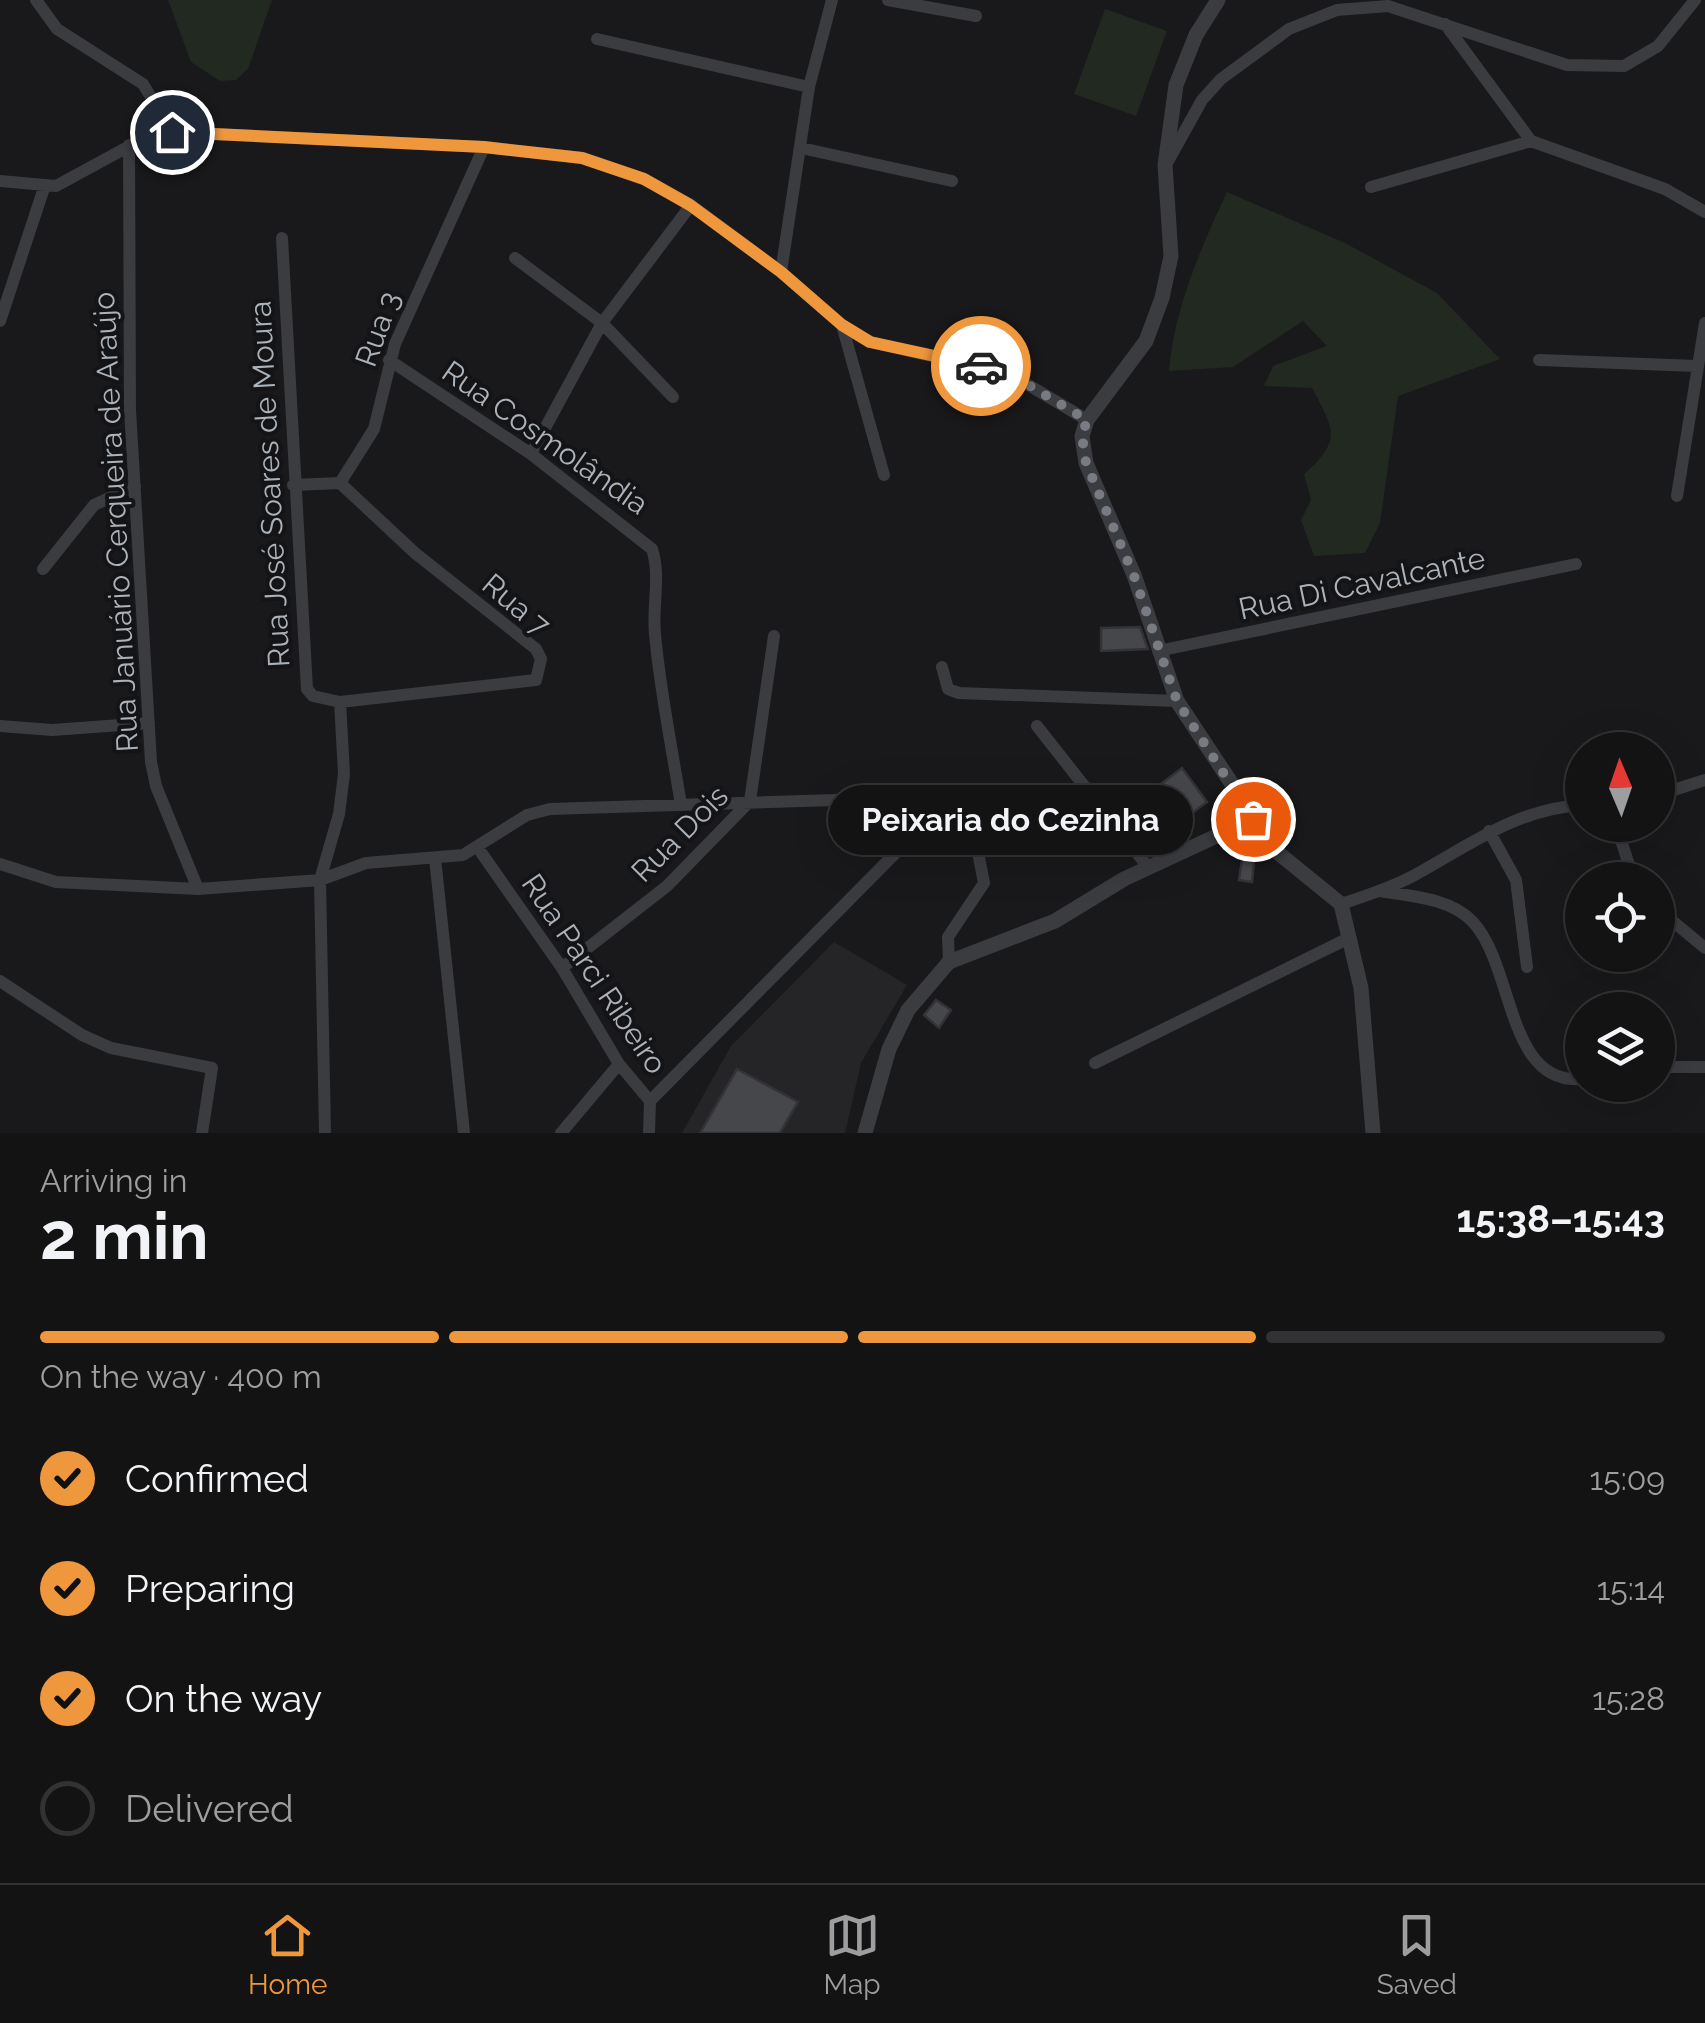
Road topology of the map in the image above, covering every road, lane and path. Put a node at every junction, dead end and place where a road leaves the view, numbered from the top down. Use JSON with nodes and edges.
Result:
{"nodes":[{"id":1,"x":36,"y":0,"type":"edge"},
{"id":2,"x":832,"y":0,"type":"edge"},
{"id":3,"x":888,"y":0,"type":"edge"},
{"id":4,"x":1218,"y":0,"type":"edge"},
{"id":5,"x":1695,"y":0,"type":"edge"},
{"id":6,"x":976,"y":16,"type":"dead end"},
{"id":7,"x":1444,"y":22,"type":"junction"},
{"id":8,"x":598,"y":39,"type":"dead end"},
{"id":9,"x":809,"y":87,"type":"junction"},
{"id":10,"x":172,"y":132,"type":"junction"},
{"id":11,"x":1531,"y":141,"type":"junction"},
{"id":12,"x":129,"y":145,"type":"junction"},
{"id":13,"x":484,"y":147,"type":"junction"},
{"id":14,"x":801,"y":148,"type":"junction"},
{"id":15,"x":1165,"y":165,"type":"junction"},
{"id":16,"x":0,"y":181,"type":"edge"},
{"id":17,"x":952,"y":181,"type":"dead end"},
{"id":18,"x":1371,"y":187,"type":"dead end"},
{"id":19,"x":44,"y":188,"type":"junction"},
{"id":20,"x":690,"y":205,"type":"junction"},
{"id":21,"x":1705,"y":212,"type":"edge"},
{"id":22,"x":282,"y":238,"type":"dead end"},
{"id":23,"x":516,"y":258,"type":"dead end"},
{"id":24,"x":781,"y":272,"type":"junction"},
{"id":25,"x":0,"y":321,"type":"edge"},
{"id":26,"x":602,"y":322,"type":"junction"},
{"id":27,"x":1705,"y":323,"type":"edge"},
{"id":28,"x":842,"y":325,"type":"junction"},
{"id":29,"x":390,"y":360,"type":"junction"},
{"id":30,"x":1539,"y":360,"type":"dead end"},
{"id":31,"x":1698,"y":366,"type":"junction"},
{"id":32,"x":673,"y":397,"type":"dead end"},
{"id":33,"x":1087,"y":420,"type":"junction"},
{"id":34,"x":532,"y":454,"type":"junction"},
{"id":35,"x":884,"y":475,"type":"dead end"},
{"id":36,"x":340,"y":483,"type":"junction"},
{"id":37,"x":293,"y":485,"type":"junction"},
{"id":38,"x":134,"y":486,"type":"junction"},
{"id":39,"x":1677,"y":496,"type":"dead end"},
{"id":40,"x":1576,"y":564,"type":"dead end"},
{"id":41,"x":43,"y":570,"type":"dead end"},
{"id":42,"x":774,"y":636,"type":"dead end"},
{"id":43,"x":1158,"y":652,"type":"junction"},
{"id":44,"x":942,"y":667,"type":"dead end"},
{"id":45,"x":1177,"y":701,"type":"junction"},
{"id":46,"x":340,"y":702,"type":"junction"},
{"id":47,"x":149,"y":723,"type":"junction"},
{"id":48,"x":0,"y":726,"type":"edge"},
{"id":49,"x":1037,"y":726,"type":"dead end"},
{"id":50,"x":1705,"y":780,"type":"edge"},
{"id":51,"x":1675,"y":790,"type":"edge"},
{"id":52,"x":948,"y":800,"type":"junction"},
{"id":53,"x":750,"y":801,"type":"junction"},
{"id":54,"x":681,"y":804,"type":"junction"},
{"id":55,"x":1565,"y":806,"type":"edge"},
{"id":56,"x":1253,"y":819,"type":"junction"},
{"id":57,"x":1488,"y":831,"type":"junction"},
{"id":58,"x":478,"y":848,"type":"junction"},
{"id":59,"x":435,"y":858,"type":"junction"},
{"id":60,"x":0,"y":864,"type":"edge"},
{"id":61,"x":1148,"y":866,"type":"junction"},
{"id":62,"x":320,"y":880,"type":"junction"},
{"id":63,"x":198,"y":889,"type":"junction"},
{"id":64,"x":1380,"y":891,"type":"junction"},
{"id":65,"x":1341,"y":904,"type":"junction"},
{"id":66,"x":1675,"y":922,"type":"edge"},
{"id":67,"x":1349,"y":938,"type":"junction"},
{"id":68,"x":1705,"y":948,"type":"edge"},
{"id":69,"x":949,"y":962,"type":"junction"},
{"id":70,"x":1527,"y":967,"type":"dead end"},
{"id":71,"x":562,"y":968,"type":"junction"},
{"id":72,"x":0,"y":980,"type":"edge"},
{"id":73,"x":1095,"y":1063,"type":"dead end"},
{"id":74,"x":619,"y":1064,"type":"junction"},
{"id":75,"x":1675,"y":1067,"type":"edge"},
{"id":76,"x":1705,"y":1067,"type":"edge"},
{"id":77,"x":1565,"y":1078,"type":"edge"},
{"id":78,"x":650,"y":1102,"type":"junction"},
{"id":79,"x":202,"y":1133,"type":"edge"},
{"id":80,"x":325,"y":1133,"type":"edge"},
{"id":81,"x":464,"y":1133,"type":"edge"},
{"id":82,"x":561,"y":1133,"type":"edge"},
{"id":83,"x":649,"y":1133,"type":"edge"},
{"id":84,"x":866,"y":1133,"type":"edge"},
{"id":85,"x":1372,"y":1133,"type":"edge"}],
"edges":[{"from":1,"to":10,"type":"street"},
{"from":2,"to":9,"type":"street"},
{"from":3,"to":6,"type":"street"},
{"from":4,"to":15,"type":"street"},
{"from":5,"to":7,"type":"street"},
{"from":7,"to":11,"type":"street"},
{"from":7,"to":15,"type":"street"},
{"from":8,"to":9,"type":"street"},
{"from":9,"to":14,"type":"street"},
{"from":10,"to":12,"type":"street"},
{"from":10,"to":13,"type":"street"},
{"from":11,"to":18,"type":"street"},
{"from":11,"to":21,"type":"street"},
{"from":12,"to":19,"type":"street"},
{"from":12,"to":38,"type":"street","name":"Rua Januário Cerqueira de Araújo"},
{"from":13,"to":20,"type":"street"},
{"from":13,"to":29,"type":"street","name":"Rua 3"},
{"from":14,"to":17,"type":"street"},
{"from":14,"to":24,"type":"street"},
{"from":15,"to":33,"type":"street"},
{"from":16,"to":19,"type":"street"},
{"from":19,"to":25,"type":"street"},
{"from":20,"to":24,"type":"street"},
{"from":20,"to":26,"type":"street"},
{"from":22,"to":37,"type":"street","name":"Rua José Soares de Moura"},
{"from":23,"to":26,"type":"street"},
{"from":24,"to":28,"type":"street"},
{"from":26,"to":32,"type":"street"},
{"from":26,"to":34,"type":"street"},
{"from":27,"to":31,"type":"street"},
{"from":28,"to":33,"type":"street"},
{"from":28,"to":35,"type":"street"},
{"from":29,"to":34,"type":"street","name":"Rua Cosmolândia"},
{"from":29,"to":36,"type":"street","name":"Rua 3"},
{"from":30,"to":31,"type":"street"},
{"from":31,"to":39,"type":"street"},
{"from":33,"to":43,"type":"street"},
{"from":34,"to":54,"type":"street","name":"Rua Cosmolândia"},
{"from":36,"to":37,"type":"street"},
{"from":36,"to":46,"type":"street","name":"Rua 7"},
{"from":37,"to":46,"type":"street","name":"Rua José Soares de Moura"},
{"from":38,"to":41,"type":"street"},
{"from":38,"to":47,"type":"street","name":"Rua Januário Cerqueira de Araújo"},
{"from":40,"to":43,"type":"street","name":"Rua Di Cavalcante"},
{"from":42,"to":53,"type":"street","name":"Rua Dois"},
{"from":43,"to":45,"type":"street"},
{"from":44,"to":45,"type":"street"},
{"from":45,"to":56,"type":"street"},
{"from":46,"to":62,"type":"street"},
{"from":47,"to":48,"type":"street"},
{"from":47,"to":63,"type":"street","name":"Rua Januário Cerqueira de Araújo"},
{"from":49,"to":61,"type":"street"},
{"from":50,"to":51,"type":"street"},
{"from":52,"to":53,"type":"street"},
{"from":52,"to":69,"type":"street"},
{"from":52,"to":78,"type":"street"},
{"from":53,"to":54,"type":"street"},
{"from":53,"to":71,"type":"street","name":"Rua Dois"},
{"from":54,"to":58,"type":"street"},
{"from":55,"to":57,"type":"street"},
{"from":56,"to":61,"type":"street"},
{"from":56,"to":65,"type":"street"},
{"from":57,"to":64,"type":"street"},
{"from":57,"to":70,"type":"street"},
{"from":58,"to":59,"type":"street"},
{"from":58,"to":71,"type":"street","name":"Rua Parci Ribeiro"},
{"from":59,"to":62,"type":"street"},
{"from":59,"to":81,"type":"street"},
{"from":60,"to":63,"type":"street"},
{"from":61,"to":69,"type":"street"},
{"from":62,"to":63,"type":"street"},
{"from":62,"to":80,"type":"street"},
{"from":64,"to":65,"type":"street"},
{"from":64,"to":77,"type":"street"},
{"from":65,"to":67,"type":"street"},
{"from":66,"to":68,"type":"street"},
{"from":67,"to":73,"type":"street"},
{"from":67,"to":85,"type":"street"},
{"from":69,"to":84,"type":"street"},
{"from":71,"to":74,"type":"street","name":"Rua Parci Ribeiro"},
{"from":72,"to":79,"type":"street"},
{"from":74,"to":78,"type":"street","name":"Rua Parci Ribeiro"},
{"from":74,"to":82,"type":"street"},
{"from":75,"to":76,"type":"street"},
{"from":78,"to":83,"type":"street","name":"Rua Parci Ribeiro"}]}
